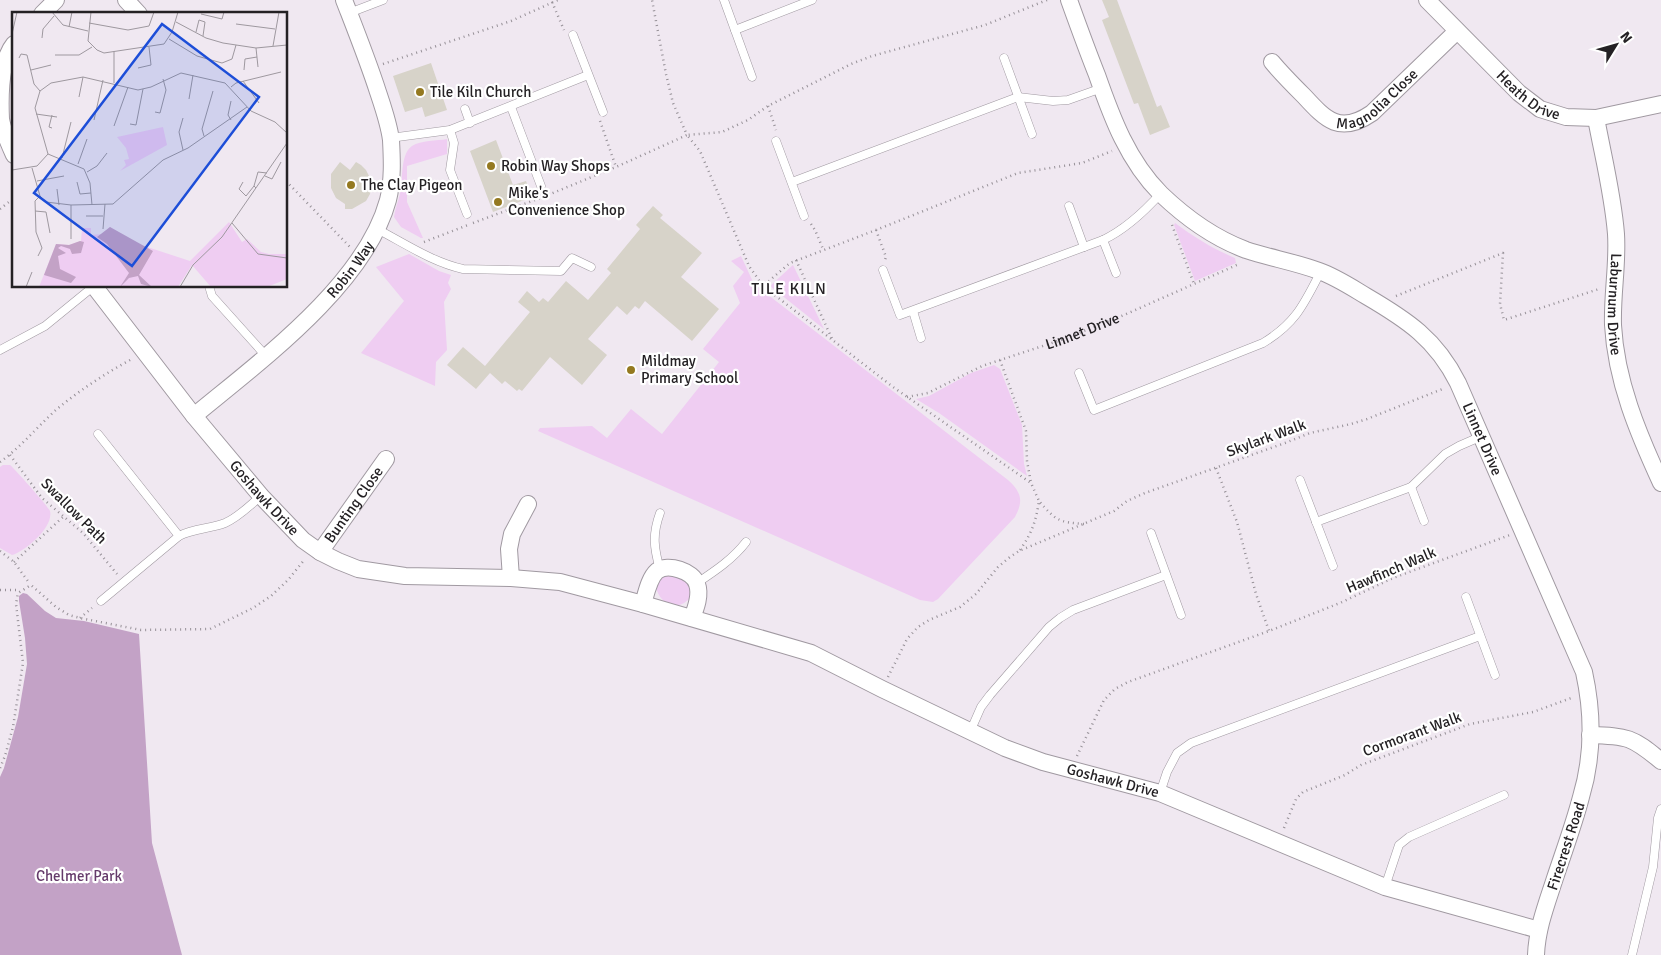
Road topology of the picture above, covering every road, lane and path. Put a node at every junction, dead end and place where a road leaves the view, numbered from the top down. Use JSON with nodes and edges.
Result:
{"nodes":[{"id":1,"x":56,"y":0,"type":"edge"},
{"id":2,"x":126,"y":0,"type":"edge"},
{"id":3,"x":383,"y":0,"type":"edge"},
{"id":4,"x":558,"y":0,"type":"edge"},
{"id":5,"x":652,"y":0,"type":"edge"},
{"id":6,"x":724,"y":0,"type":"edge"},
{"id":7,"x":812,"y":0,"type":"edge"},
{"id":8,"x":1069,"y":0,"type":"edge"},
{"id":9,"x":1427,"y":0,"type":"edge"},
{"id":10,"x":552,"y":2,"type":"junction"},
{"id":11,"x":346,"y":6,"type":"edge"},
{"id":12,"x":44,"y":12,"type":"edge"},
{"id":13,"x":136,"y":12,"type":"edge"},
{"id":14,"x":735,"y":30,"type":"junction"},
{"id":15,"x":1457,"y":31,"type":"junction"},
{"id":16,"x":573,"y":35,"type":"joint"},
{"id":17,"x":7,"y":48,"type":"edge"},
{"id":18,"x":1004,"y":58,"type":"dead end"},
{"id":19,"x":1272,"y":62,"type":"dead end"},
{"id":20,"x":370,"y":68,"type":"junction"},
{"id":21,"x":588,"y":75,"type":"junction"},
{"id":22,"x":752,"y":76,"type":"dead end"},
{"id":23,"x":1102,"y":88,"type":"junction"},
{"id":24,"x":1018,"y":97,"type":"junction"},
{"id":25,"x":1661,"y":104,"type":"edge"},
{"id":26,"x":768,"y":106,"type":"dead end"},
{"id":27,"x":511,"y":107,"type":"junction"},
{"id":28,"x":465,"y":109,"type":"dead end"},
{"id":29,"x":603,"y":112,"type":"joint"},
{"id":30,"x":1596,"y":118,"type":"junction"},
{"id":31,"x":470,"y":123,"type":"junction"},
{"id":32,"x":450,"y":130,"type":"junction"},
{"id":33,"x":1032,"y":134,"type":"dead end"},
{"id":34,"x":687,"y":135,"type":"dead end"},
{"id":35,"x":390,"y":138,"type":"junction"},
{"id":36,"x":776,"y":141,"type":"joint"},
{"id":37,"x":12,"y":151,"type":"edge"},
{"id":38,"x":616,"y":167,"type":"dead end"},
{"id":39,"x":792,"y":182,"type":"junction"},
{"id":40,"x":288,"y":183,"type":"edge"},
{"id":41,"x":542,"y":186,"type":"dead end"},
{"id":42,"x":1161,"y":193,"type":"junction"},
{"id":43,"x":12,"y":200,"type":"edge"},
{"id":44,"x":1069,"y":206,"type":"dead end"},
{"id":45,"x":0,"y":209,"type":"edge"},
{"id":46,"x":1179,"y":210,"type":"junction"},
{"id":47,"x":467,"y":214,"type":"dead end"},
{"id":48,"x":804,"y":216,"type":"joint"},
{"id":49,"x":377,"y":229,"type":"junction"},
{"id":50,"x":876,"y":230,"type":"dead end"},
{"id":51,"x":1103,"y":240,"type":"junction"},
{"id":52,"x":1084,"y":247,"type":"junction"},
{"id":53,"x":824,"y":249,"type":"dead end"},
{"id":54,"x":1247,"y":250,"type":"junction"},
{"id":55,"x":361,"y":256,"type":"junction"},
{"id":56,"x":796,"y":260,"type":"dead end"},
{"id":57,"x":591,"y":267,"type":"dead end"},
{"id":58,"x":883,"y":270,"type":"joint"},
{"id":59,"x":1320,"y":271,"type":"junction"},
{"id":60,"x":1116,"y":273,"type":"dead end"},
{"id":61,"x":1194,"y":284,"type":"junction"},
{"id":62,"x":1614,"y":284,"type":"junction"},
{"id":63,"x":763,"y":286,"type":"dead end"},
{"id":64,"x":92,"y":288,"type":"edge"},
{"id":65,"x":96,"y":288,"type":"edge"},
{"id":66,"x":210,"y":288,"type":"edge"},
{"id":67,"x":1379,"y":303,"type":"junction"},
{"id":68,"x":913,"y":311,"type":"junction"},
{"id":69,"x":922,"y":338,"type":"dead end"},
{"id":70,"x":834,"y":342,"type":"junction"},
{"id":71,"x":0,"y":350,"type":"edge"},
{"id":72,"x":142,"y":350,"type":"junction"},
{"id":73,"x":266,"y":356,"type":"junction"},
{"id":74,"x":1000,"y":360,"type":"junction"},
{"id":75,"x":1079,"y":373,"type":"dead end"},
{"id":76,"x":1458,"y":383,"type":"junction"},
{"id":77,"x":907,"y":397,"type":"junction"},
{"id":78,"x":194,"y":416,"type":"junction"},
{"id":79,"x":98,"y":434,"type":"dead end"},
{"id":80,"x":1482,"y":436,"type":"junction"},
{"id":81,"x":10,"y":455,"type":"junction"},
{"id":82,"x":386,"y":459,"type":"dead end"},
{"id":83,"x":0,"y":462,"type":"edge"},
{"id":84,"x":1216,"y":468,"type":"junction"},
{"id":85,"x":1300,"y":480,"type":"dead end"},
{"id":86,"x":1031,"y":483,"type":"junction"},
{"id":87,"x":1661,"y":483,"type":"edge"},
{"id":88,"x":1411,"y":487,"type":"junction"},
{"id":89,"x":261,"y":496,"type":"junction"},
{"id":90,"x":1039,"y":501,"type":"junction"},
{"id":91,"x":528,"y":504,"type":"dead end"},
{"id":92,"x":660,"y":513,"type":"dead end"},
{"id":93,"x":63,"y":517,"type":"junction"},
{"id":94,"x":1424,"y":521,"type":"dead end"},
{"id":95,"x":1316,"y":522,"type":"junction"},
{"id":96,"x":1086,"y":524,"type":"junction"},
{"id":97,"x":1522,"y":530,"type":"junction"},
{"id":98,"x":1151,"y":533,"type":"dead end"},
{"id":99,"x":180,"y":536,"type":"junction"},
{"id":100,"x":746,"y":542,"type":"dead end"},
{"id":101,"x":0,"y":550,"type":"edge"},
{"id":102,"x":317,"y":550,"type":"junction"},
{"id":103,"x":1019,"y":551,"type":"junction"},
{"id":104,"x":14,"y":562,"type":"junction"},
{"id":105,"x":1333,"y":566,"type":"dead end"},
{"id":106,"x":660,"y":570,"type":"junction"},
{"id":107,"x":1166,"y":575,"type":"junction"},
{"id":108,"x":511,"y":578,"type":"junction"},
{"id":109,"x":123,"y":582,"type":"junction"},
{"id":110,"x":697,"y":583,"type":"junction"},
{"id":111,"x":31,"y":585,"type":"junction"},
{"id":112,"x":0,"y":590,"type":"edge"},
{"id":113,"x":21,"y":590,"type":"junction"},
{"id":114,"x":1466,"y":597,"type":"dead end"},
{"id":115,"x":101,"y":601,"type":"joint"},
{"id":116,"x":644,"y":604,"type":"junction"},
{"id":117,"x":1181,"y":615,"type":"dead end"},
{"id":118,"x":80,"y":618,"type":"junction"},
{"id":119,"x":692,"y":618,"type":"junction"},
{"id":120,"x":1269,"y":630,"type":"junction"},
{"id":121,"x":1480,"y":636,"type":"junction"},
{"id":122,"x":1495,"y":675,"type":"dead end"},
{"id":123,"x":882,"y":689,"type":"junction"},
{"id":124,"x":1588,"y":692,"type":"junction"},
{"id":125,"x":970,"y":732,"type":"junction"},
{"id":126,"x":1590,"y":735,"type":"junction"},
{"id":127,"x":1661,"y":761,"type":"edge"},
{"id":128,"x":0,"y":768,"type":"edge"},
{"id":129,"x":1072,"y":769,"type":"junction"},
{"id":130,"x":1160,"y":793,"type":"junction"},
{"id":131,"x":1504,"y":795,"type":"dead end"},
{"id":132,"x":1661,"y":809,"type":"edge"},
{"id":133,"x":1278,"y":843,"type":"junction"},
{"id":134,"x":1385,"y":887,"type":"junction"},
{"id":135,"x":1538,"y":930,"type":"junction"},
{"id":136,"x":1536,"y":955,"type":"edge"},
{"id":137,"x":1632,"y":955,"type":"edge"}],
"edges":[{"from":1,"to":12,"type":"street"},
{"from":2,"to":13,"type":"street"},
{"from":3,"to":11,"type":"lane"},
{"from":4,"to":10,"type":"path"},
{"from":5,"to":34,"type":"path"},
{"from":6,"to":14,"type":"lane"},
{"from":7,"to":14,"type":"lane"},
{"from":8,"to":23,"type":"street","name":"Linnet Drive"},
{"from":9,"to":15,"type":"street","name":"Heath Drive"},
{"from":10,"to":16,"type":"path"},
{"from":10,"to":20,"type":"path"},
{"from":11,"to":20,"type":"street","name":"Robin Way"},
{"from":14,"to":22,"type":"lane"},
{"from":15,"to":19,"type":"street","name":"Magnolia Close"},
{"from":15,"to":30,"type":"street","name":"Heath Drive"},
{"from":16,"to":21,"type":"lane"},
{"from":17,"to":37,"type":"street"},
{"from":18,"to":24,"type":"lane"},
{"from":20,"to":35,"type":"street","name":"Robin Way"},
{"from":21,"to":27,"type":"lane"},
{"from":21,"to":29,"type":"lane"},
{"from":23,"to":24,"type":"lane"},
{"from":23,"to":42,"type":"street","name":"Linnet Drive"},
{"from":24,"to":33,"type":"lane"},
{"from":24,"to":39,"type":"lane"},
{"from":25,"to":30,"type":"street","name":"Heath Drive"},
{"from":26,"to":36,"type":"path"},
{"from":27,"to":31,"type":"lane"},
{"from":27,"to":41,"type":"lane"},
{"from":28,"to":31,"type":"lane"},
{"from":29,"to":38,"type":"path"},
{"from":30,"to":62,"type":"street","name":"Laburnum Drive"},
{"from":31,"to":32,"type":"lane"},
{"from":32,"to":35,"type":"lane"},
{"from":32,"to":47,"type":"lane"},
{"from":35,"to":49,"type":"street","name":"Robin Way"},
{"from":36,"to":39,"type":"lane"},
{"from":39,"to":48,"type":"lane"},
{"from":40,"to":55,"type":"path"},
{"from":42,"to":46,"type":"street","name":"Linnet Drive"},
{"from":42,"to":51,"type":"lane"},
{"from":43,"to":45,"type":"path"},
{"from":44,"to":52,"type":"lane"},
{"from":46,"to":54,"type":"street","name":"Linnet Drive"},
{"from":46,"to":61,"type":"path"},
{"from":48,"to":53,"type":"path"},
{"from":49,"to":55,"type":"street","name":"Robin Way"},
{"from":49,"to":57,"type":"lane"},
{"from":50,"to":58,"type":"path"},
{"from":51,"to":52,"type":"lane"},
{"from":51,"to":60,"type":"lane"},
{"from":52,"to":68,"type":"lane"},
{"from":54,"to":59,"type":"street","name":"Linnet Drive"},
{"from":54,"to":61,"type":"path","name":"Linnet Drive"},
{"from":55,"to":73,"type":"street","name":"Robin Way"},
{"from":56,"to":70,"type":"path"},
{"from":58,"to":68,"type":"lane"},
{"from":59,"to":67,"type":"street","name":"Linnet Drive"},
{"from":59,"to":75,"type":"lane"},
{"from":61,"to":74,"type":"path","name":"Linnet Drive"},
{"from":62,"to":67,"type":"path"},
{"from":62,"to":87,"type":"street","name":"Laburnum Drive"},
{"from":63,"to":70,"type":"path"},
{"from":64,"to":71,"type":"lane"},
{"from":65,"to":72,"type":"street","name":"Goshawk Drive"},
{"from":66,"to":73,"type":"lane"},
{"from":67,"to":76,"type":"street","name":"Linnet Drive"},
{"from":68,"to":69,"type":"lane"},
{"from":70,"to":77,"type":"path"},
{"from":72,"to":78,"type":"street","name":"Goshawk Drive"},
{"from":72,"to":81,"type":"path"},
{"from":73,"to":78,"type":"street","name":"Robin Way"},
{"from":74,"to":77,"type":"path","name":"Linnet Drive"},
{"from":74,"to":86,"type":"path"},
{"from":76,"to":80,"type":"street","name":"Linnet Drive"},
{"from":76,"to":84,"type":"path","name":"Skylark Walk"},
{"from":77,"to":86,"type":"path"},
{"from":78,"to":89,"type":"street","name":"Goshawk Drive"},
{"from":79,"to":99,"type":"lane"},
{"from":80,"to":88,"type":"lane"},
{"from":80,"to":97,"type":"street","name":"Linnet Drive"},
{"from":81,"to":83,"type":"path"},
{"from":81,"to":93,"type":"path","name":"Swallow Path"},
{"from":82,"to":102,"type":"street","name":"Bunting Close"},
{"from":84,"to":96,"type":"path","name":"Skylark Walk"},
{"from":84,"to":120,"type":"path"},
{"from":85,"to":95,"type":"lane"},
{"from":86,"to":90,"type":"path"},
{"from":88,"to":94,"type":"lane"},
{"from":88,"to":95,"type":"lane"},
{"from":89,"to":99,"type":"lane"},
{"from":89,"to":102,"type":"street","name":"Goshawk Drive"},
{"from":90,"to":96,"type":"path"},
{"from":90,"to":103,"type":"path","name":"Skylark Walk"},
{"from":91,"to":108,"type":"street"},
{"from":92,"to":106,"type":"lane"},
{"from":93,"to":104,"type":"path"},
{"from":93,"to":109,"type":"path","name":"Swallow Path"},
{"from":95,"to":105,"type":"lane"},
{"from":96,"to":103,"type":"path","name":"Skylark Walk"},
{"from":97,"to":120,"type":"path","name":"Hawfinch Walk"},
{"from":97,"to":124,"type":"street","name":"Linnet Drive"},
{"from":98,"to":107,"type":"lane"},
{"from":99,"to":109,"type":"lane"},
{"from":100,"to":110,"type":"lane"},
{"from":101,"to":104,"type":"path"},
{"from":102,"to":108,"type":"street","name":"Goshawk Drive"},
{"from":102,"to":118,"type":"path"},
{"from":103,"to":123,"type":"path","name":"Skylark Walk"},
{"from":104,"to":111,"type":"path"},
{"from":106,"to":110,"type":"street"},
{"from":106,"to":116,"type":"street"},
{"from":107,"to":117,"type":"lane"},
{"from":107,"to":125,"type":"lane"},
{"from":108,"to":116,"type":"street","name":"Goshawk Drive"},
{"from":109,"to":115,"type":"lane"},
{"from":110,"to":119,"type":"street"},
{"from":111,"to":113,"type":"path"},
{"from":111,"to":118,"type":"path"},
{"from":112,"to":113,"type":"path"},
{"from":113,"to":128,"type":"path"},
{"from":114,"to":121,"type":"lane"},
{"from":115,"to":118,"type":"path"},
{"from":116,"to":119,"type":"street","name":"Goshawk Drive"},
{"from":119,"to":123,"type":"street","name":"Goshawk Drive"},
{"from":120,"to":129,"type":"path","name":"Hawfinch Walk"},
{"from":121,"to":122,"type":"lane"},
{"from":121,"to":130,"type":"lane"},
{"from":123,"to":125,"type":"street","name":"Goshawk Drive"},
{"from":124,"to":126,"type":"street","name":"Linnet Drive"},
{"from":124,"to":133,"type":"path","name":"Cormorant Walk"},
{"from":125,"to":129,"type":"street","name":"Goshawk Drive"},
{"from":126,"to":127,"type":"street"},
{"from":126,"to":135,"type":"street","name":"Firecrest Road"},
{"from":129,"to":130,"type":"street","name":"Goshawk Drive"},
{"from":130,"to":133,"type":"street","name":"Goshawk Drive"},
{"from":131,"to":134,"type":"lane"},
{"from":132,"to":137,"type":"lane"},
{"from":133,"to":134,"type":"street","name":"Goshawk Drive"},
{"from":134,"to":135,"type":"street","name":"Goshawk Drive"},
{"from":135,"to":136,"type":"street","name":"Firecrest Road"}]}
